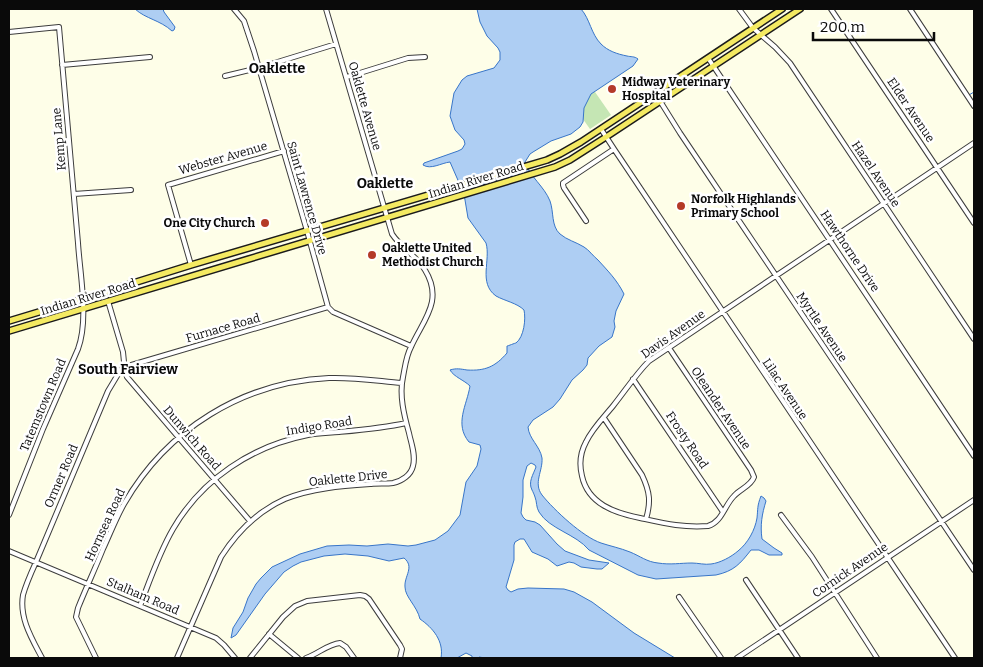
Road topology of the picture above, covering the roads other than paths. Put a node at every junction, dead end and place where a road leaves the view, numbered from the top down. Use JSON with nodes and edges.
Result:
{"nodes":[{"id":1,"x":234,"y":9,"type":"edge"},
{"id":2,"x":326,"y":9,"type":"edge"},
{"id":3,"x":739,"y":9,"type":"edge"},
{"id":4,"x":782,"y":9,"type":"edge"},
{"id":5,"x":800,"y":9,"type":"edge"},
{"id":6,"x":831,"y":9,"type":"edge"},
{"id":7,"x":910,"y":9,"type":"edge"},
{"id":8,"x":752,"y":28,"type":"junction"},
{"id":9,"x":9,"y":32,"type":"edge"},
{"id":10,"x":760,"y":34,"type":"junction"},
{"id":11,"x":336,"y":44,"type":"junction"},
{"id":12,"x":150,"y":57,"type":"dead end"},
{"id":13,"x":425,"y":57,"type":"dead end"},
{"id":14,"x":708,"y":58,"type":"junction"},
{"id":15,"x":62,"y":64,"type":"junction"},
{"id":16,"x":713,"y":66,"type":"junction"},
{"id":17,"x":258,"y":68,"type":"junction"},
{"id":18,"x":225,"y":76,"type":"dead end"},
{"id":19,"x":347,"y":78,"type":"junction"},
{"id":20,"x":655,"y":93,"type":"junction"},
{"id":21,"x":660,"y":101,"type":"junction"},
{"id":22,"x":974,"y":106,"type":"edge"},
{"id":23,"x":601,"y":129,"type":"junction"},
{"id":24,"x":606,"y":137,"type":"junction"},
{"id":25,"x":974,"y":143,"type":"edge"},
{"id":26,"x":614,"y":149,"type":"junction"},
{"id":27,"x":284,"y":151,"type":"junction"},
{"id":28,"x":937,"y":168,"type":"junction"},
{"id":29,"x":132,"y":190,"type":"dead end"},
{"id":30,"x":74,"y":194,"type":"junction"},
{"id":31,"x":884,"y":204,"type":"junction"},
{"id":32,"x":384,"y":208,"type":"junction"},
{"id":33,"x":387,"y":218,"type":"junction"},
{"id":34,"x":586,"y":221,"type":"dead end"},
{"id":35,"x":974,"y":223,"type":"edge"},
{"id":36,"x":307,"y":231,"type":"junction"},
{"id":37,"x":310,"y":240,"type":"junction"},
{"id":38,"x":830,"y":240,"type":"junction"},
{"id":39,"x":191,"y":265,"type":"junction"},
{"id":40,"x":776,"y":276,"type":"junction"},
{"id":41,"x":82,"y":299,"type":"junction"},
{"id":42,"x":108,"y":301,"type":"junction"},
{"id":43,"x":328,"y":307,"type":"junction"},
{"id":44,"x":83,"y":309,"type":"junction"},
{"id":45,"x":722,"y":312,"type":"junction"},
{"id":46,"x":9,"y":321,"type":"edge"},
{"id":47,"x":9,"y":331,"type":"edge"},
{"id":48,"x":974,"y":340,"type":"edge"},
{"id":49,"x":411,"y":346,"type":"junction"},
{"id":50,"x":669,"y":348,"type":"junction"},
{"id":51,"x":123,"y":366,"type":"junction"},
{"id":52,"x":634,"y":379,"type":"junction"},
{"id":53,"x":402,"y":383,"type":"junction"},
{"id":54,"x":604,"y":418,"type":"junction"},
{"id":55,"x":406,"y":423,"type":"junction"},
{"id":56,"x":179,"y":438,"type":"junction"},
{"id":57,"x":974,"y":456,"type":"edge"},
{"id":58,"x":214,"y":479,"type":"junction"},
{"id":59,"x":754,"y":479,"type":"joint"},
{"id":60,"x":974,"y":500,"type":"edge"},
{"id":61,"x":723,"y":512,"type":"junction"},
{"id":62,"x":9,"y":515,"type":"edge"},
{"id":63,"x":781,"y":515,"type":"dead end"},
{"id":64,"x":646,"y":519,"type":"junction"},
{"id":65,"x":250,"y":521,"type":"junction"},
{"id":66,"x":941,"y":522,"type":"junction"},
{"id":67,"x":9,"y":551,"type":"edge"},
{"id":68,"x":887,"y":557,"type":"junction"},
{"id":69,"x":36,"y":562,"type":"junction"},
{"id":70,"x":974,"y":570,"type":"edge"},
{"id":71,"x":746,"y":580,"type":"dead end"},
{"id":72,"x":89,"y":584,"type":"junction"},
{"id":73,"x":834,"y":593,"type":"junction"},
{"id":74,"x":679,"y":597,"type":"dead end"},
{"id":75,"x":140,"y":606,"type":"junction"},
{"id":76,"x":191,"y":627,"type":"junction"},
{"id":77,"x":779,"y":629,"type":"junction"},
{"id":78,"x":269,"y":634,"type":"junction"},
{"id":79,"x":400,"y":656,"type":"edge"},
{"id":80,"x":42,"y":658,"type":"edge"},
{"id":81,"x":96,"y":658,"type":"edge"},
{"id":82,"x":177,"y":658,"type":"edge"},
{"id":83,"x":234,"y":658,"type":"edge"},
{"id":84,"x":250,"y":658,"type":"edge"},
{"id":85,"x":298,"y":658,"type":"edge"},
{"id":86,"x":306,"y":658,"type":"edge"},
{"id":87,"x":354,"y":658,"type":"edge"},
{"id":88,"x":721,"y":658,"type":"edge"},
{"id":89,"x":737,"y":658,"type":"edge"},
{"id":90,"x":798,"y":658,"type":"edge"},
{"id":91,"x":877,"y":658,"type":"edge"},
{"id":92,"x":955,"y":658,"type":"edge"}],
"edges":[{"from":1,"to":17,"type":"street","name":"Saint Lawrence Drive"},
{"from":2,"to":11,"type":"street","name":"Oaklette Avenue"},
{"from":3,"to":8,"type":"street","name":"Hazel Avenue"},
{"from":4,"to":8,"type":"main road","name":"Indian River Road"},
{"from":5,"to":10,"type":"main road","name":"Indian River Road"},
{"from":6,"to":28,"type":"street","name":"Elder Avenue"},
{"from":7,"to":22,"type":"street"},
{"from":8,"to":10,"type":"street","name":"Hazel Avenue"},
{"from":8,"to":14,"type":"main road","name":"Indian River Road"},
{"from":9,"to":15,"type":"street","name":"Kemp Lane"},
{"from":10,"to":16,"type":"main road","name":"Indian River Road"},
{"from":10,"to":31,"type":"street","name":"Hazel Avenue"},
{"from":11,"to":17,"type":"street"},
{"from":11,"to":19,"type":"street","name":"Oaklette Avenue"},
{"from":12,"to":15,"type":"street"},
{"from":13,"to":19,"type":"street"},
{"from":14,"to":16,"type":"street","name":"Hawthorne Drive"},
{"from":14,"to":20,"type":"main road","name":"Indian River Road"},
{"from":15,"to":30,"type":"street","name":"Kemp Lane"},
{"from":16,"to":21,"type":"main road","name":"Indian River Road"},
{"from":16,"to":38,"type":"street","name":"Hawthorne Drive"},
{"from":17,"to":18,"type":"street"},
{"from":17,"to":27,"type":"street","name":"Saint Lawrence Drive"},
{"from":19,"to":32,"type":"street","name":"Oaklette Avenue"},
{"from":20,"to":21,"type":"street","name":"Myrtle Avenue"},
{"from":20,"to":23,"type":"main road","name":"Indian River Road"},
{"from":21,"to":24,"type":"main road","name":"Indian River Road"},
{"from":21,"to":40,"type":"street","name":"Myrtle Avenue"},
{"from":23,"to":24,"type":"street","name":"Lilac Avenue"},
{"from":23,"to":32,"type":"main road","name":"Indian River Road"},
{"from":24,"to":26,"type":"street","name":"Lilac Avenue"},
{"from":24,"to":33,"type":"main road","name":"Indian River Road"},
{"from":25,"to":28,"type":"street","name":"Davis Avenue"},
{"from":26,"to":34,"type":"street"},
{"from":26,"to":45,"type":"street","name":"Lilac Avenue"},
{"from":27,"to":36,"type":"street","name":"Saint Lawrence Drive"},
{"from":27,"to":39,"type":"street","name":"Webster Avenue"},
{"from":28,"to":31,"type":"street","name":"Davis Avenue"},
{"from":28,"to":35,"type":"street","name":"Elder Avenue"},
{"from":29,"to":30,"type":"street"},
{"from":30,"to":41,"type":"street","name":"Kemp Lane"},
{"from":31,"to":38,"type":"street","name":"Davis Avenue"},
{"from":31,"to":48,"type":"street","name":"Hazel Avenue"},
{"from":32,"to":33,"type":"street","name":"Oaklette Drive"},
{"from":32,"to":36,"type":"main road","name":"Indian River Road"},
{"from":33,"to":37,"type":"main road","name":"Indian River Road"},
{"from":33,"to":49,"type":"street","name":"Oaklette Drive"},
{"from":36,"to":37,"type":"street","name":"Saint Lawrence Drive"},
{"from":36,"to":39,"type":"main road","name":"Indian River Road"},
{"from":37,"to":42,"type":"main road","name":"Indian River Road"},
{"from":37,"to":43,"type":"street","name":"Saint Lawrence Drive"},
{"from":38,"to":40,"type":"street","name":"Davis Avenue"},
{"from":38,"to":57,"type":"street","name":"Hawthorne Drive"},
{"from":39,"to":41,"type":"main road","name":"Indian River Road"},
{"from":40,"to":45,"type":"street","name":"Davis Avenue"},
{"from":40,"to":66,"type":"street","name":"Myrtle Avenue"},
{"from":41,"to":44,"type":"street","name":"Tatemstown Road"},
{"from":41,"to":46,"type":"main road","name":"Indian River Road"},
{"from":42,"to":44,"type":"main road","name":"Indian River Road"},
{"from":42,"to":51,"type":"street"},
{"from":43,"to":49,"type":"street"},
{"from":43,"to":51,"type":"street","name":"Furnace Road"},
{"from":44,"to":47,"type":"main road","name":"Indian River Road"},
{"from":44,"to":62,"type":"street","name":"Tatemstown Road"},
{"from":45,"to":50,"type":"street","name":"Davis Avenue"},
{"from":45,"to":68,"type":"street","name":"Lilac Avenue"},
{"from":49,"to":53,"type":"street","name":"Oaklette Drive"},
{"from":50,"to":52,"type":"street","name":"Davis Avenue"},
{"from":50,"to":59,"type":"street","name":"Oleander Avenue"},
{"from":51,"to":56,"type":"street","name":"Dunwich Road"},
{"from":51,"to":69,"type":"street","name":"Ormer Road"},
{"from":52,"to":54,"type":"street","name":"Davis Avenue"},
{"from":52,"to":61,"type":"street","name":"Frosty Road"},
{"from":53,"to":55,"type":"street","name":"Oaklette Drive"},
{"from":53,"to":56,"type":"street","name":"Hornsea Road"},
{"from":54,"to":64,"type":"street"},
{"from":54,"to":64,"type":"street","name":"Davis Avenue"},
{"from":55,"to":58,"type":"street","name":"Indigo Road"},
{"from":55,"to":65,"type":"street","name":"Oaklette Drive"},
{"from":56,"to":58,"type":"street","name":"Dunwich Road"},
{"from":56,"to":72,"type":"street","name":"Hornsea Road"},
{"from":58,"to":65,"type":"street","name":"Dunwich Road"},
{"from":58,"to":75,"type":"street","name":"Indigo Road"},
{"from":59,"to":61,"type":"street","name":"Davis Avenue"},
{"from":60,"to":66,"type":"street","name":"Cornick Avenue"},
{"from":61,"to":64,"type":"street","name":"Davis Avenue"},
{"from":63,"to":73,"type":"street"},
{"from":65,"to":76,"type":"street","name":"Oaklette Drive"},
{"from":66,"to":68,"type":"street","name":"Cornick Avenue"},
{"from":66,"to":70,"type":"street","name":"Myrtle Avenue"},
{"from":67,"to":69,"type":"street","name":"Stalham Road"},
{"from":68,"to":73,"type":"street","name":"Cornick Avenue"},
{"from":68,"to":92,"type":"street","name":"Lilac Avenue"},
{"from":69,"to":72,"type":"street","name":"Stalham Road"},
{"from":69,"to":80,"type":"street","name":"Ormer Road"},
{"from":71,"to":77,"type":"street"},
{"from":72,"to":75,"type":"street","name":"Stalham Road"},
{"from":72,"to":81,"type":"street","name":"Hornsea Road"},
{"from":73,"to":77,"type":"street","name":"Cornick Avenue"},
{"from":73,"to":91,"type":"street"},
{"from":74,"to":88,"type":"street"},
{"from":75,"to":76,"type":"street","name":"Stalham Road"},
{"from":76,"to":82,"type":"street","name":"Oaklette Drive"},
{"from":76,"to":83,"type":"street","name":"Stalham Road"},
{"from":77,"to":89,"type":"street","name":"Cornick Avenue"},
{"from":77,"to":90,"type":"street"},
{"from":78,"to":79,"type":"street"},
{"from":78,"to":84,"type":"street"},
{"from":78,"to":85,"type":"street"},
{"from":86,"to":87,"type":"street"}]}
